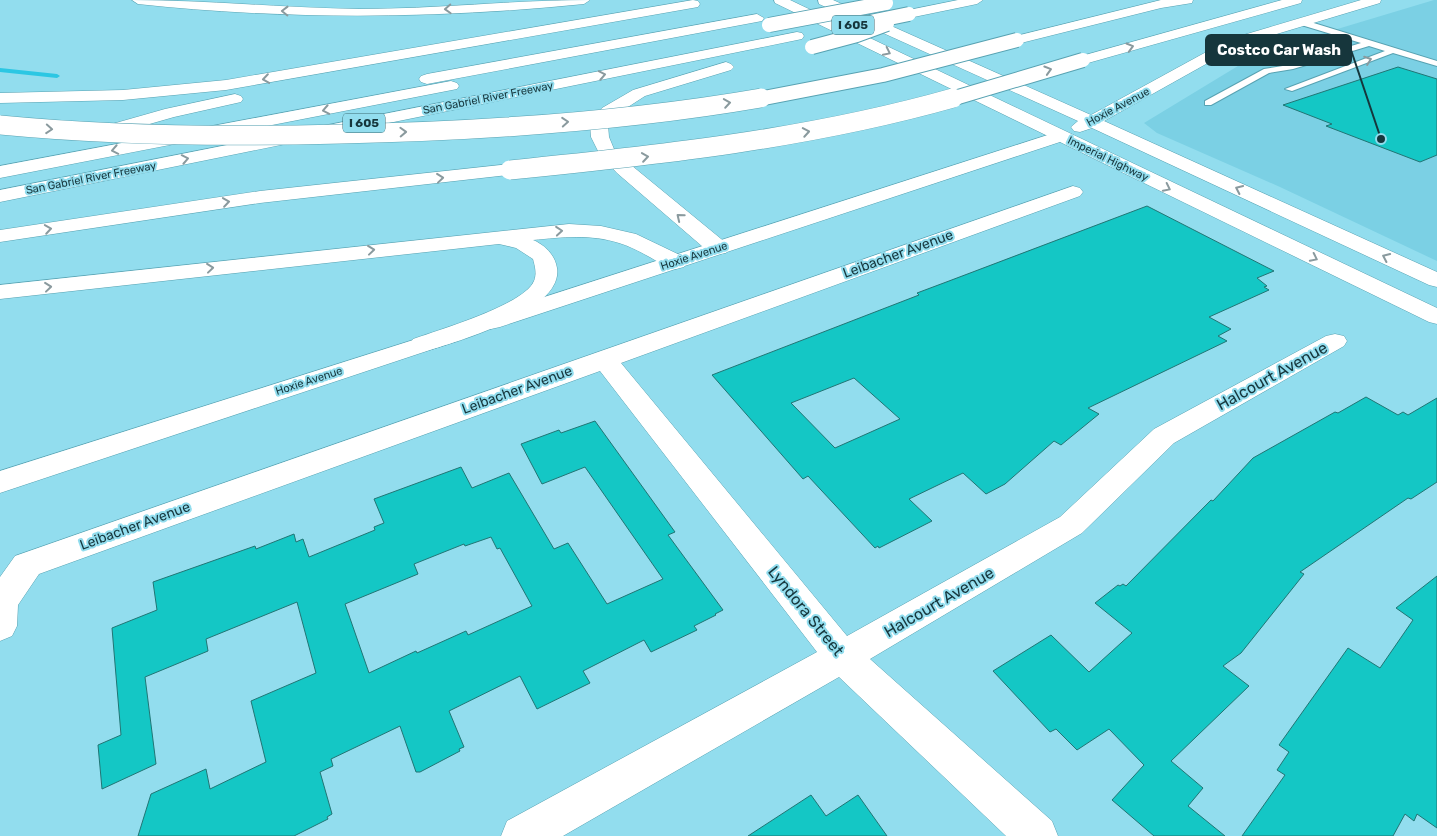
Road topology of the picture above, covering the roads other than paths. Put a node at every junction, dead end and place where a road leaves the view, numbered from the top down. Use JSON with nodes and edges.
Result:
{"nodes":[{"id":1,"x":138,"y":0,"type":"edge"},
{"id":2,"x":584,"y":0,"type":"edge"},
{"id":3,"x":780,"y":0,"type":"edge"},
{"id":4,"x":822,"y":0,"type":"edge"},
{"id":5,"x":854,"y":0,"type":"edge"},
{"id":6,"x":977,"y":0,"type":"edge"},
{"id":7,"x":1187,"y":0,"type":"edge"},
{"id":8,"x":1296,"y":0,"type":"edge"},
{"id":9,"x":1375,"y":0,"type":"edge"},
{"id":10,"x":1166,"y":2,"type":"edge"},
{"id":11,"x":894,"y":3,"type":"edge"},
{"id":12,"x":916,"y":10,"type":"edge"},
{"id":13,"x":1301,"y":22,"type":"junction"},
{"id":14,"x":769,"y":24,"type":"junction"},
{"id":15,"x":1370,"y":43,"type":"junction"},
{"id":16,"x":1394,"y":50,"type":"junction"},
{"id":17,"x":785,"y":54,"type":"dead end"},
{"id":18,"x":735,"y":57,"type":"junction"},
{"id":19,"x":1306,"y":62,"type":"junction"},
{"id":20,"x":1437,"y":64,"type":"edge"},
{"id":21,"x":1335,"y":72,"type":"junction"},
{"id":22,"x":1290,"y":89,"type":"dead end"},
{"id":23,"x":0,"y":98,"type":"edge"},
{"id":24,"x":1208,"y":103,"type":"dead end"},
{"id":25,"x":1093,"y":122,"type":"junction"},
{"id":26,"x":0,"y":125,"type":"edge"},
{"id":27,"x":1060,"y":136,"type":"junction"},
{"id":28,"x":44,"y":150,"type":"junction"},
{"id":29,"x":0,"y":158,"type":"edge"},
{"id":30,"x":0,"y":172,"type":"edge"},
{"id":31,"x":1072,"y":192,"type":"dead end"},
{"id":32,"x":0,"y":196,"type":"edge"},
{"id":33,"x":0,"y":236,"type":"edge"},
{"id":34,"x":493,"y":237,"type":"junction"},
{"id":35,"x":718,"y":248,"type":"junction"},
{"id":36,"x":676,"y":262,"type":"junction"},
{"id":37,"x":1435,"y":277,"type":"edge"},
{"id":38,"x":0,"y":292,"type":"edge"},
{"id":39,"x":1437,"y":317,"type":"edge"},
{"id":40,"x":1335,"y":341,"type":"dead end"},
{"id":41,"x":422,"y":344,"type":"junction"},
{"id":42,"x":604,"y":358,"type":"junction"},
{"id":43,"x":0,"y":482,"type":"edge"},
{"id":44,"x":0,"y":626,"type":"edge"},
{"id":45,"x":842,"y":657,"type":"junction"},
{"id":46,"x":522,"y":836,"type":"edge"},
{"id":47,"x":1037,"y":836,"type":"edge"}],
"edges":[{"from":2,"to":1,"type":"main road","one_way":true},
{"from":3,"to":27,"type":"main road","name":"Imperial Highway","one_way":true},
{"from":4,"to":25,"type":"main road","name":"Imperial Highway"},
{"from":5,"to":14,"type":"main road","number":"I 605"},
{"from":6,"to":12,"type":"main road","name":"San Gabriel River Freeway","number":"I 605"},
{"from":7,"to":10,"type":"main road"},
{"from":33,"to":8,"type":"main road","one_way":true,"bridge":true},
{"from":9,"to":13,"type":"main road","name":"Hoxie Avenue"},
{"from":26,"to":10,"type":"main road","one_way":true,"bridge":true},
{"from":11,"to":12,"type":"main road"},
{"from":11,"to":14,"type":"main road"},
{"from":12,"to":17,"type":"main road","bridge":true},
{"from":12,"to":18,"type":"main road","name":"San Gabriel River Freeway","number":"I 605","bridge":true},
{"from":13,"to":15,"type":"lane"},
{"from":13,"to":25,"type":"main road","name":"Hoxie Avenue"},
{"from":14,"to":18,"type":"main road"},
{"from":14,"to":28,"type":"main road","number":"I 605"},
{"from":14,"to":30,"type":"main road","one_way":true},
{"from":15,"to":16,"type":"lane"},
{"from":15,"to":19,"type":"lane"},
{"from":16,"to":20,"type":"lane"},
{"from":21,"to":16,"type":"lane","one_way":true},
{"from":32,"to":18,"type":"main road","name":"San Gabriel River Freeway","number":"I 605","one_way":true},
{"from":35,"to":18,"type":"main road","one_way":true},
{"from":19,"to":21,"type":"lane"},
{"from":19,"to":24,"type":"lane"},
{"from":21,"to":22,"type":"lane"},
{"from":28,"to":23,"type":"main road","one_way":true},
{"from":25,"to":27,"type":"main road","name":"Hoxie Avenue"},
{"from":37,"to":25,"type":"main road","name":"Imperial Highway","one_way":true},
{"from":27,"to":35,"type":"main road","name":"Hoxie Avenue"},
{"from":27,"to":39,"type":"main road","name":"Imperial Highway","one_way":true},
{"from":28,"to":29,"type":"main road","number":"I 605"},
{"from":31,"to":42,"type":"main road","name":"Leibacher Avenue"},
{"from":34,"to":36,"type":"main road","one_way":true},
{"from":38,"to":34,"type":"main road","one_way":true},
{"from":34,"to":41,"type":"main road"},
{"from":35,"to":36,"type":"main road","name":"Hoxie Avenue"},
{"from":36,"to":41,"type":"main road","name":"Hoxie Avenue"},
{"from":40,"to":45,"type":"main road","name":"Halcourt Avenue"},
{"from":41,"to":43,"type":"main road","name":"Hoxie Avenue"},
{"from":42,"to":44,"type":"main road","name":"Leibacher Avenue"},
{"from":42,"to":45,"type":"main road","name":"Lyndora Street"},
{"from":45,"to":46,"type":"main road","name":"Halcourt Avenue"},
{"from":45,"to":47,"type":"main road","name":"Lyndora Street"}]}
